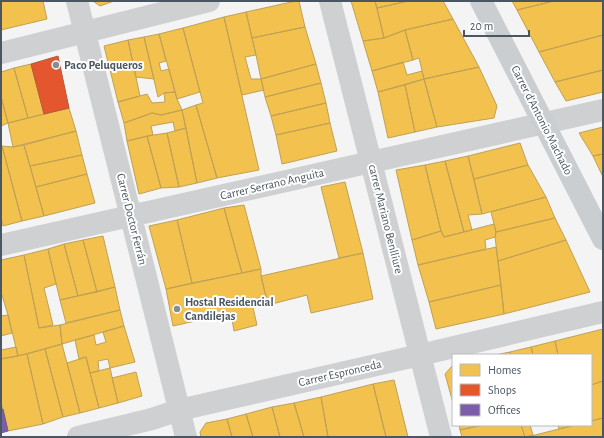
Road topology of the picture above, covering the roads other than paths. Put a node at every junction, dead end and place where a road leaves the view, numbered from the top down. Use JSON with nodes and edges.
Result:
{"nodes":[{"id":1,"x":77,"y":1,"type":"edge"},
{"id":2,"x":208,"y":1,"type":"edge"},
{"id":3,"x":330,"y":1,"type":"edge"},
{"id":4,"x":481,"y":1,"type":"edge"},
{"id":5,"x":84,"y":32,"type":"junction"},
{"id":6,"x":1,"y":53,"type":"edge"},
{"id":7,"x":603,"y":110,"type":"edge"},
{"id":8,"x":544,"y":123,"type":"junction"},
{"id":9,"x":372,"y":162,"type":"junction"},
{"id":10,"x":131,"y":216,"type":"junction"},
{"id":11,"x":603,"y":239,"type":"edge"},
{"id":12,"x":1,"y":245,"type":"edge"},
{"id":13,"x":603,"y":312,"type":"edge"},
{"id":14,"x":420,"y":355,"type":"junction"},
{"id":15,"x":179,"y":410,"type":"junction"},
{"id":16,"x":78,"y":437,"type":"edge"},
{"id":17,"x":186,"y":437,"type":"edge"},
{"id":18,"x":441,"y":437,"type":"edge"}],
"edges":[{"from":1,"to":5,"type":"street","name":"Carrer Doctor Ferrán"},
{"from":2,"to":5,"type":"street"},
{"from":3,"to":9,"type":"street","name":"carrer Mariano Benlliure"},
{"from":4,"to":8,"type":"main road","name":"Carrer d'Antonio Machado"},
{"from":5,"to":6,"type":"street"},
{"from":5,"to":10,"type":"street","name":"Carrer Doctor Ferrán"},
{"from":7,"to":8,"type":"street","name":"Carrer Serrano Anguita"},
{"from":8,"to":9,"type":"street","name":"Carrer Serrano Anguita"},
{"from":8,"to":11,"type":"main road","name":"Carrer d'Antonio Machado"},
{"from":9,"to":10,"type":"street","name":"Carrer Serrano Anguita"},
{"from":9,"to":14,"type":"street","name":"carrer Mariano Benlliure"},
{"from":10,"to":12,"type":"street","name":"Carrer Serrano Anguita"},
{"from":10,"to":15,"type":"street","name":"Carrer Doctor Ferrán"},
{"from":13,"to":14,"type":"street","name":"Carrer Espronceda"},
{"from":14,"to":15,"type":"street","name":"Carrer Espronceda"},
{"from":14,"to":18,"type":"street","name":"carrer Mariano Benlliure"},
{"from":15,"to":16,"type":"street","name":"Carrer Espronceda"},
{"from":15,"to":17,"type":"street","name":"Carrer Doctor Ferrán"}]}
